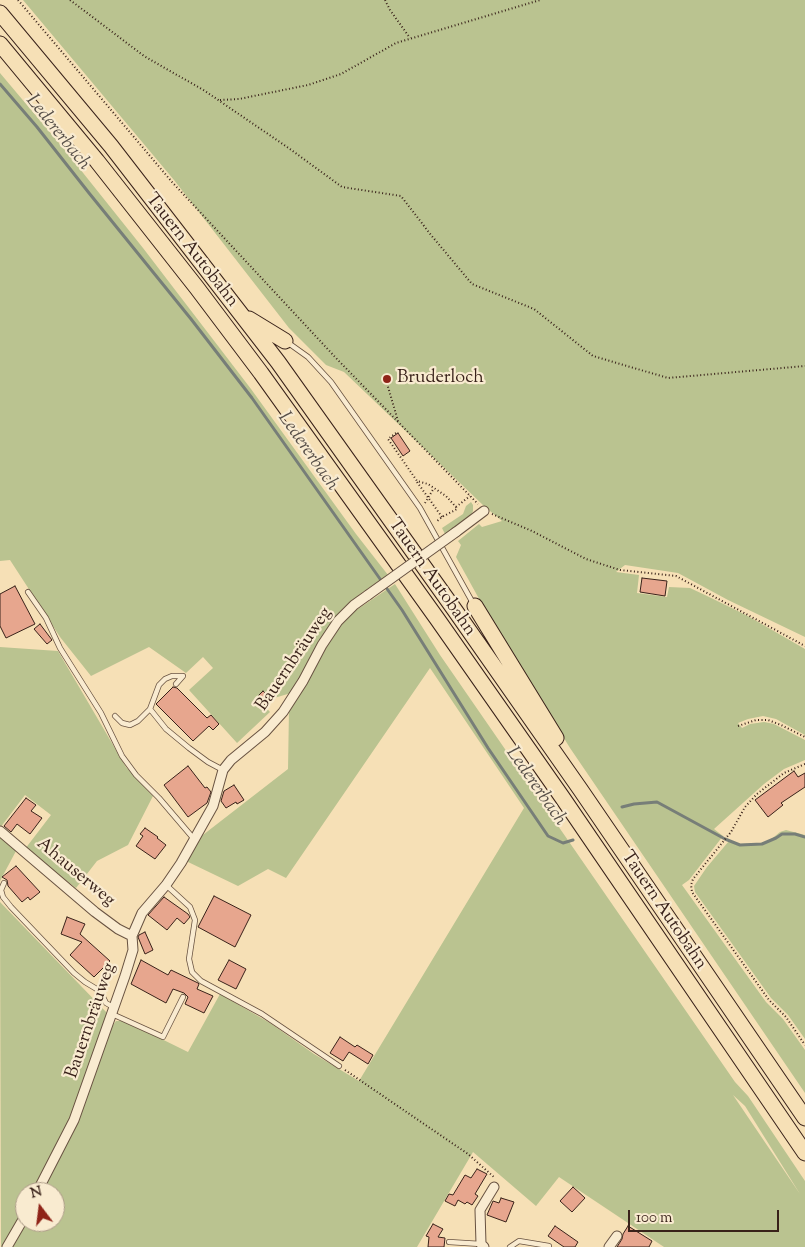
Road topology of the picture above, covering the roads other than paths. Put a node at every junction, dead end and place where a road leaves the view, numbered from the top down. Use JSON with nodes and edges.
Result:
{"nodes":[{"id":1,"x":0,"y":14,"type":"edge"},
{"id":2,"x":0,"y":44,"type":"edge"},
{"id":3,"x":243,"y":316,"type":"junction"},
{"id":4,"x":285,"y":341,"type":"joint"},
{"id":5,"x":484,"y":511,"type":"road end"},
{"id":6,"x":28,"y":592,"type":"dead end"},
{"id":7,"x":475,"y":606,"type":"joint"},
{"id":8,"x":176,"y":684,"type":"dead end"},
{"id":9,"x":150,"y":709,"type":"junction"},
{"id":10,"x":115,"y":716,"type":"dead end"},
{"id":11,"x":223,"y":770,"type":"junction"},
{"id":12,"x":580,"y":789,"type":"junction"},
{"id":13,"x":0,"y":831,"type":"edge"},
{"id":14,"x":194,"y":840,"type":"junction"},
{"id":15,"x":4,"y":883,"type":"dead end"},
{"id":16,"x":166,"y":885,"type":"junction"},
{"id":17,"x":132,"y":936,"type":"junction"},
{"id":18,"x":183,"y":998,"type":"dead end"},
{"id":19,"x":113,"y":1011,"type":"junction"},
{"id":20,"x":340,"y":1066,"type":"road end"},
{"id":21,"x":805,"y":1118,"type":"edge"},
{"id":22,"x":805,"y":1153,"type":"edge"},
{"id":23,"x":42,"y":1182,"type":"edge"},
{"id":24,"x":494,"y":1187,"type":"road end"},
{"id":25,"x":16,"y":1232,"type":"edge"},
{"id":26,"x":617,"y":1236,"type":"dead end"},
{"id":27,"x":449,"y":1242,"type":"dead end"},
{"id":28,"x":482,"y":1245,"type":"edge"},
{"id":29,"x":549,"y":1246,"type":"edge"},
{"id":30,"x":7,"y":1247,"type":"edge"},
{"id":31,"x":510,"y":1247,"type":"edge"},
{"id":32,"x":609,"y":1247,"type":"edge"}],
"edges":[{"from":1,"to":3,"type":"highway","name":"Tauern Autobahn"},
{"from":2,"to":22,"type":"highway","name":"Tauern Autobahn"},
{"from":3,"to":4,"type":"highway"},
{"from":3,"to":12,"type":"highway","name":"Tauern Autobahn"},
{"from":4,"to":7,"type":"lane"},
{"from":5,"to":11,"type":"street","name":"Bauernbräuweg","bridge":true},
{"from":6,"to":14,"type":"lane"},
{"from":7,"to":12,"type":"highway"},
{"from":8,"to":9,"type":"lane"},
{"from":9,"to":10,"type":"lane"},
{"from":9,"to":11,"type":"lane"},
{"from":11,"to":14,"type":"street","name":"Bauernbräuweg"},
{"from":12,"to":21,"type":"highway","name":"Tauern Autobahn"},
{"from":13,"to":17,"type":"street","name":"Ahauserweg"},
{"from":14,"to":16,"type":"street","name":"Bauernbräuweg"},
{"from":15,"to":19,"type":"lane"},
{"from":16,"to":17,"type":"street","name":"Bauernbräuweg"},
{"from":16,"to":20,"type":"lane"},
{"from":17,"to":19,"type":"street","name":"Bauernbräuweg"},
{"from":18,"to":19,"type":"lane"},
{"from":19,"to":23,"type":"street","name":"Bauernbräuweg"},
{"from":24,"to":28,"type":"street"},
{"from":25,"to":30,"type":"street"},
{"from":26,"to":32,"type":"street"},
{"from":27,"to":28,"type":"lane"},
{"from":29,"to":31,"type":"lane"}]}
